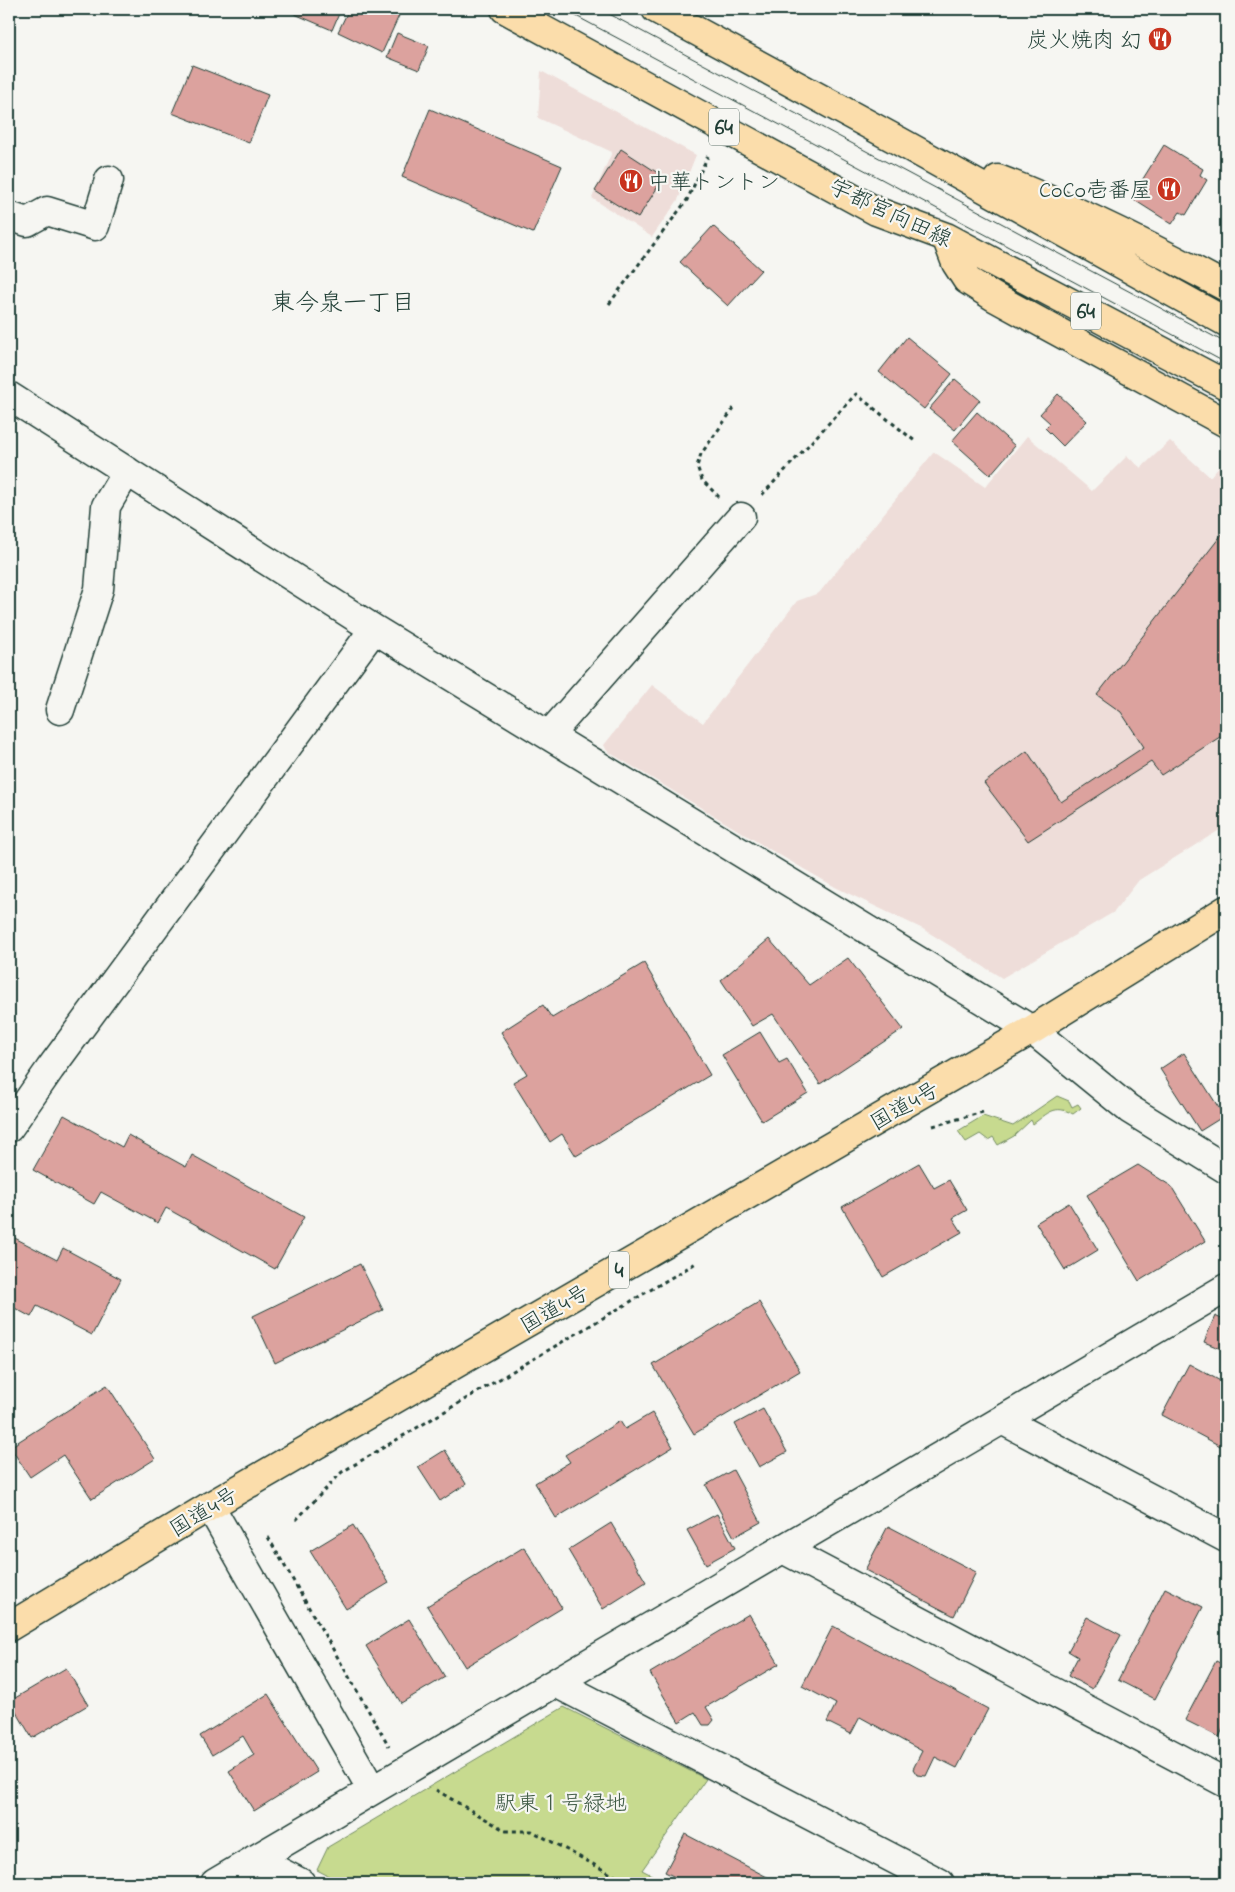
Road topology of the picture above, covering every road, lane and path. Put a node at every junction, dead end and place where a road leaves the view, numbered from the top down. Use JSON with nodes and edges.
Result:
{"nodes":[{"id":1,"x":505,"y":9,"type":"edge"},
{"id":2,"x":656,"y":9,"type":"edge"},
{"id":3,"x":722,"y":126,"type":"junction"},
{"id":4,"x":899,"y":141,"type":"junction"},
{"id":5,"x":109,"y":180,"type":"dead end"},
{"id":6,"x":9,"y":216,"type":"edge"},
{"id":7,"x":946,"y":237,"type":"junction"},
{"id":8,"x":1226,"y":287,"type":"edge"},
{"id":9,"x":609,"y":304,"type":"dead end"},
{"id":10,"x":1226,"y":322,"type":"edge"},
{"id":11,"x":1226,"y":385,"type":"edge"},
{"id":12,"x":9,"y":396,"type":"edge"},
{"id":13,"x":736,"y":405,"type":"dead end"},
{"id":14,"x":1226,"y":423,"type":"edge"},
{"id":15,"x":916,"y":442,"type":"dead end"},
{"id":16,"x":127,"y":471,"type":"junction"},
{"id":17,"x":741,"y":517,"type":"junction"},
{"id":18,"x":374,"y":629,"type":"junction"},
{"id":19,"x":60,"y":710,"type":"dead end"},
{"id":20,"x":549,"y":735,"type":"junction"},
{"id":21,"x":1226,"y":910,"type":"edge"},
{"id":22,"x":1032,"y":1030,"type":"junction"},
{"id":23,"x":983,"y":1112,"type":"dead end"},
{"id":24,"x":928,"y":1127,"type":"dead end"},
{"id":25,"x":9,"y":1128,"type":"edge"},
{"id":26,"x":1226,"y":1169,"type":"edge"},
{"id":27,"x":700,"y":1261,"type":"dead end"},
{"id":28,"x":1226,"y":1288,"type":"edge"},
{"id":29,"x":1002,"y":1420,"type":"junction"},
{"id":30,"x":210,"y":1506,"type":"junction"},
{"id":31,"x":296,"y":1520,"type":"dead end"},
{"id":32,"x":268,"y":1536,"type":"dead end"},
{"id":33,"x":1226,"y":1538,"type":"edge"},
{"id":34,"x":783,"y":1549,"type":"junction"},
{"id":35,"x":9,"y":1627,"type":"edge"},
{"id":36,"x":556,"y":1683,"type":"junction"},
{"id":37,"x":404,"y":1772,"type":"junction"},
{"id":38,"x":1226,"y":1783,"type":"edge"},
{"id":39,"x":372,"y":1790,"type":"junction"},
{"id":40,"x":255,"y":1859,"type":"junction"},
{"id":41,"x":620,"y":1882,"type":"edge"},
{"id":42,"x":215,"y":1883,"type":"edge"},
{"id":43,"x":301,"y":1883,"type":"edge"},
{"id":44,"x":628,"y":1883,"type":"edge"},
{"id":45,"x":940,"y":1883,"type":"edge"}],
"edges":[{"from":1,"to":3,"type":"main road","name":"宇都宮向田線","number":"64"},
{"from":2,"to":4,"type":"main road"},
{"from":3,"to":7,"type":"main road","name":"宇都宮向田線","number":"64"},
{"from":3,"to":9,"type":"path"},
{"from":4,"to":8,"type":"main road"},
{"from":4,"to":10,"type":"main road"},
{"from":5,"to":6,"type":"street"},
{"from":7,"to":11,"type":"main road","name":"宇都宮向田線","number":"64"},
{"from":7,"to":14,"type":"main road"},
{"from":12,"to":16,"type":"street"},
{"from":13,"to":17,"type":"path"},
{"from":15,"to":17,"type":"path"},
{"from":16,"to":18,"type":"street"},
{"from":16,"to":19,"type":"street"},
{"from":17,"to":20,"type":"street"},
{"from":18,"to":20,"type":"street"},
{"from":18,"to":25,"type":"street"},
{"from":20,"to":22,"type":"street"},
{"from":21,"to":22,"type":"main road","name":"国道4号","number":"4"},
{"from":22,"to":26,"type":"street"},
{"from":22,"to":30,"type":"main road","name":"国道4号","number":"4"},
{"from":23,"to":24,"type":"path"},
{"from":27,"to":31,"type":"path"},
{"from":28,"to":29,"type":"street"},
{"from":29,"to":33,"type":"street"},
{"from":29,"to":34,"type":"street"},
{"from":30,"to":35,"type":"main road","name":"国道4号","number":"4"},
{"from":30,"to":39,"type":"street"},
{"from":32,"to":37,"type":"path"},
{"from":34,"to":36,"type":"street"},
{"from":34,"to":38,"type":"street"},
{"from":36,"to":37,"type":"street"},
{"from":36,"to":45,"type":"street"},
{"from":37,"to":39,"type":"street"},
{"from":37,"to":41,"type":"path"},
{"from":39,"to":40,"type":"street"},
{"from":40,"to":42,"type":"street"},
{"from":40,"to":43,"type":"street"},
{"from":41,"to":44,"type":"path"}]}
